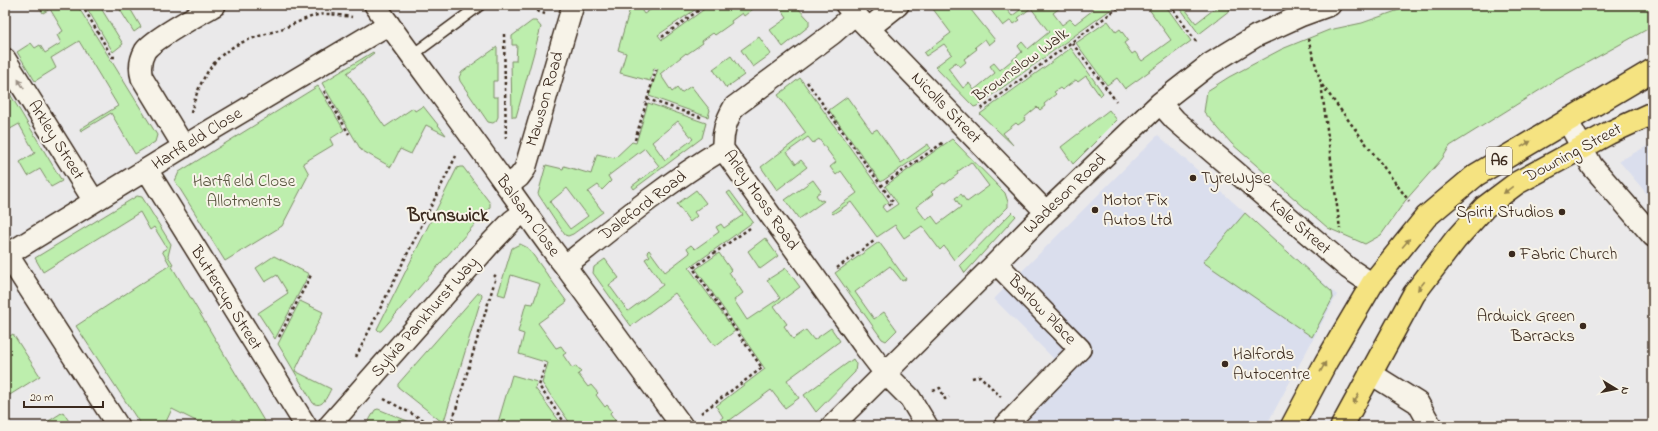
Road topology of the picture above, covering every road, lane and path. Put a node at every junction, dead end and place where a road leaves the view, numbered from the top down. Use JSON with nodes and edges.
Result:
{"nodes":[{"id":1,"x":82,"y":5,"type":"edge"},
{"id":2,"x":215,"y":5,"type":"edge"},
{"id":3,"x":375,"y":5,"type":"edge"},
{"id":4,"x":480,"y":5,"type":"edge"},
{"id":5,"x":573,"y":5,"type":"edge"},
{"id":6,"x":706,"y":5,"type":"edge"},
{"id":7,"x":898,"y":5,"type":"edge"},
{"id":8,"x":1122,"y":5,"type":"edge"},
{"id":9,"x":1170,"y":5,"type":"edge"},
{"id":10,"x":1324,"y":6,"type":"edge"},
{"id":11,"x":856,"y":16,"type":"edge"},
{"id":12,"x":1300,"y":16,"type":"junction"},
{"id":13,"x":357,"y":18,"type":"dead end"},
{"id":14,"x":389,"y":24,"type":"junction"},
{"id":15,"x":504,"y":34,"type":"dead end"},
{"id":16,"x":662,"y":37,"type":"dead end"},
{"id":17,"x":1072,"y":42,"type":"junction"},
{"id":18,"x":1197,"y":43,"type":"dead end"},
{"id":19,"x":411,"y":56,"type":"junction"},
{"id":20,"x":119,"y":58,"type":"dead end"},
{"id":21,"x":5,"y":59,"type":"edge"},
{"id":22,"x":656,"y":70,"type":"dead end"},
{"id":23,"x":1653,"y":70,"type":"edge"},
{"id":24,"x":805,"y":80,"type":"dead end"},
{"id":25,"x":1321,"y":84,"type":"junction"},
{"id":26,"x":323,"y":88,"type":"dead end"},
{"id":27,"x":647,"y":99,"type":"junction"},
{"id":28,"x":1116,"y":101,"type":"dead end"},
{"id":29,"x":1160,"y":103,"type":"junction"},
{"id":30,"x":978,"y":111,"type":"dead end"},
{"id":31,"x":1653,"y":113,"type":"edge"},
{"id":32,"x":191,"y":116,"type":"dead end"},
{"id":33,"x":704,"y":118,"type":"dead end"},
{"id":34,"x":1567,"y":120,"type":"junction"},
{"id":35,"x":349,"y":134,"type":"dead end"},
{"id":36,"x":948,"y":139,"type":"dead end"},
{"id":37,"x":635,"y":140,"type":"dead end"},
{"id":38,"x":474,"y":142,"type":"junction"},
{"id":39,"x":184,"y":147,"type":"junction"},
{"id":40,"x":1582,"y":147,"type":"junction"},
{"id":41,"x":506,"y":148,"type":"dead end"},
{"id":42,"x":723,"y":149,"type":"junction"},
{"id":43,"x":147,"y":170,"type":"junction"},
{"id":44,"x":507,"y":186,"type":"junction"},
{"id":45,"x":881,"y":186,"type":"junction"},
{"id":46,"x":94,"y":201,"type":"junction"},
{"id":47,"x":1410,"y":201,"type":"dead end"},
{"id":48,"x":887,"y":207,"type":"dead end"},
{"id":49,"x":524,"y":212,"type":"junction"},
{"id":50,"x":1046,"y":212,"type":"junction"},
{"id":51,"x":753,"y":226,"type":"dead end"},
{"id":52,"x":1341,"y":236,"type":"dead end"},
{"id":53,"x":1653,"y":236,"type":"edge"},
{"id":54,"x":874,"y":241,"type":"dead end"},
{"id":55,"x":6,"y":255,"type":"edge"},
{"id":56,"x":996,"y":263,"type":"junction"},
{"id":57,"x":565,"y":266,"type":"junction"},
{"id":58,"x":836,"y":268,"type":"dead end"},
{"id":59,"x":312,"y":273,"type":"dead end"},
{"id":60,"x":492,"y":273,"type":"dead end"},
{"id":61,"x":1372,"y":284,"type":"junction"},
{"id":62,"x":277,"y":340,"type":"dead end"},
{"id":63,"x":353,"y":362,"type":"dead end"},
{"id":64,"x":545,"y":365,"type":"dead end"},
{"id":65,"x":885,"y":373,"type":"junction"},
{"id":66,"x":1370,"y":373,"type":"junction"},
{"id":67,"x":972,"y":378,"type":"dead end"},
{"id":68,"x":932,"y":392,"type":"dead end"},
{"id":69,"x":379,"y":395,"type":"dead end"},
{"id":70,"x":949,"y":397,"type":"dead end"},
{"id":71,"x":1004,"y":401,"type":"dead end"},
{"id":72,"x":700,"y":414,"type":"dead end"},
{"id":73,"x":1382,"y":422,"type":"dead end"},
{"id":74,"x":118,"y":426,"type":"edge"},
{"id":75,"x":306,"y":426,"type":"edge"},
{"id":76,"x":329,"y":426,"type":"edge"},
{"id":77,"x":435,"y":426,"type":"edge"},
{"id":78,"x":451,"y":426,"type":"edge"},
{"id":79,"x":567,"y":426,"type":"edge"},
{"id":80,"x":682,"y":426,"type":"edge"},
{"id":81,"x":832,"y":426,"type":"edge"},
{"id":82,"x":927,"y":426,"type":"edge"},
{"id":83,"x":1005,"y":426,"type":"edge"},
{"id":84,"x":1292,"y":426,"type":"edge"},
{"id":85,"x":1342,"y":426,"type":"edge"},
{"id":86,"x":1381,"y":426,"type":"edge"},
{"id":87,"x":1431,"y":426,"type":"edge"}],
"edges":[{"from":1,"to":20,"type":"path"},
{"from":2,"to":39,"type":"street"},
{"from":3,"to":14,"type":"street","name":"Balsam Close"},
{"from":4,"to":19,"type":"lane"},
{"from":5,"to":44,"type":"street","name":"Mawson Road"},
{"from":6,"to":16,"type":"path"},
{"from":7,"to":11,"type":"street","name":"Arley Moss Road"},
{"from":8,"to":17,"type":"path","name":"Brownslow Walk"},
{"from":9,"to":18,"type":"path"},
{"from":10,"to":12,"type":"street","name":"Wadeson Road"},
{"from":11,"to":42,"type":"street","name":"Arley Moss Road"},
{"from":11,"to":50,"type":"street","name":"Nicolls Street"},
{"from":12,"to":25,"type":"path"},
{"from":12,"to":29,"type":"street","name":"Wadeson Road"},
{"from":13,"to":32,"type":"path"},
{"from":14,"to":19,"type":"street","name":"Balsam Close"},
{"from":14,"to":39,"type":"street","name":"Hartfield Close"},
{"from":15,"to":41,"type":"path"},
{"from":17,"to":28,"type":"path"},
{"from":17,"to":30,"type":"path","name":"Brownslow Walk"},
{"from":19,"to":38,"type":"street","name":"Balsam Close"},
{"from":46,"to":21,"type":"street","name":"Arkley Street","one_way":true},
{"from":22,"to":27,"type":"path"},
{"from":23,"to":34,"type":"highway","name":"Downing Street","number":"A6"},
{"from":24,"to":45,"type":"path"},
{"from":25,"to":47,"type":"path"},
{"from":25,"to":52,"type":"path"},
{"from":26,"to":35,"type":"path"},
{"from":27,"to":33,"type":"path"},
{"from":27,"to":37,"type":"path"},
{"from":29,"to":50,"type":"street","name":"Wadeson Road"},
{"from":29,"to":61,"type":"street","name":"Kale Street"},
{"from":31,"to":40,"type":"highway","name":"Downing Street","number":"A6"},
{"from":34,"to":40,"type":"street"},
{"from":61,"to":34,"type":"highway","name":"Downing Street","number":"A6","one_way":true},
{"from":36,"to":45,"type":"path"},
{"from":38,"to":44,"type":"street","name":"Balsam Close"},
{"from":38,"to":63,"type":"path"},
{"from":39,"to":43,"type":"street","name":"Hartfield Close"},
{"from":40,"to":53,"type":"street"},
{"from":40,"to":66,"type":"highway","name":"Downing Street","number":"A6","one_way":true},
{"from":42,"to":57,"type":"street","name":"Daleford Road"},
{"from":42,"to":65,"type":"street","name":"Arley Moss Road"},
{"from":43,"to":46,"type":"street","name":"Hartfield Close"},
{"from":43,"to":75,"type":"street","name":"Buttercup Street"},
{"from":44,"to":49,"type":"street","name":"Balsam Close"},
{"from":45,"to":48,"type":"path"},
{"from":46,"to":55,"type":"street","name":"Hartfield Close"},
{"from":49,"to":57,"type":"street","name":"Balsam Close"},
{"from":49,"to":76,"type":"street","name":"Sylvia Pankhurst Way"},
{"from":50,"to":56,"type":"street","name":"Wadeson Road"},
{"from":51,"to":72,"type":"path"},
{"from":54,"to":58,"type":"path"},
{"from":55,"to":74,"type":"street"},
{"from":56,"to":65,"type":"street","name":"Wadeson Road"},
{"from":56,"to":83,"type":"street","name":"Barlow Place"},
{"from":57,"to":80,"type":"street","name":"Balsam Close"},
{"from":59,"to":62,"type":"path"},
{"from":60,"to":78,"type":"path"},
{"from":84,"to":61,"type":"highway","number":"A6","one_way":true},
{"from":64,"to":79,"type":"path"},
{"from":65,"to":81,"type":"street","name":"Wadeson Road"},
{"from":65,"to":82,"type":"street","name":"Arley Moss Road"},
{"from":66,"to":85,"type":"highway","number":"A6","one_way":true},
{"from":66,"to":87,"type":"street"},
{"from":67,"to":71,"type":"path"},
{"from":68,"to":70,"type":"path"},
{"from":69,"to":77,"type":"path"},
{"from":73,"to":86,"type":"path"}]}
